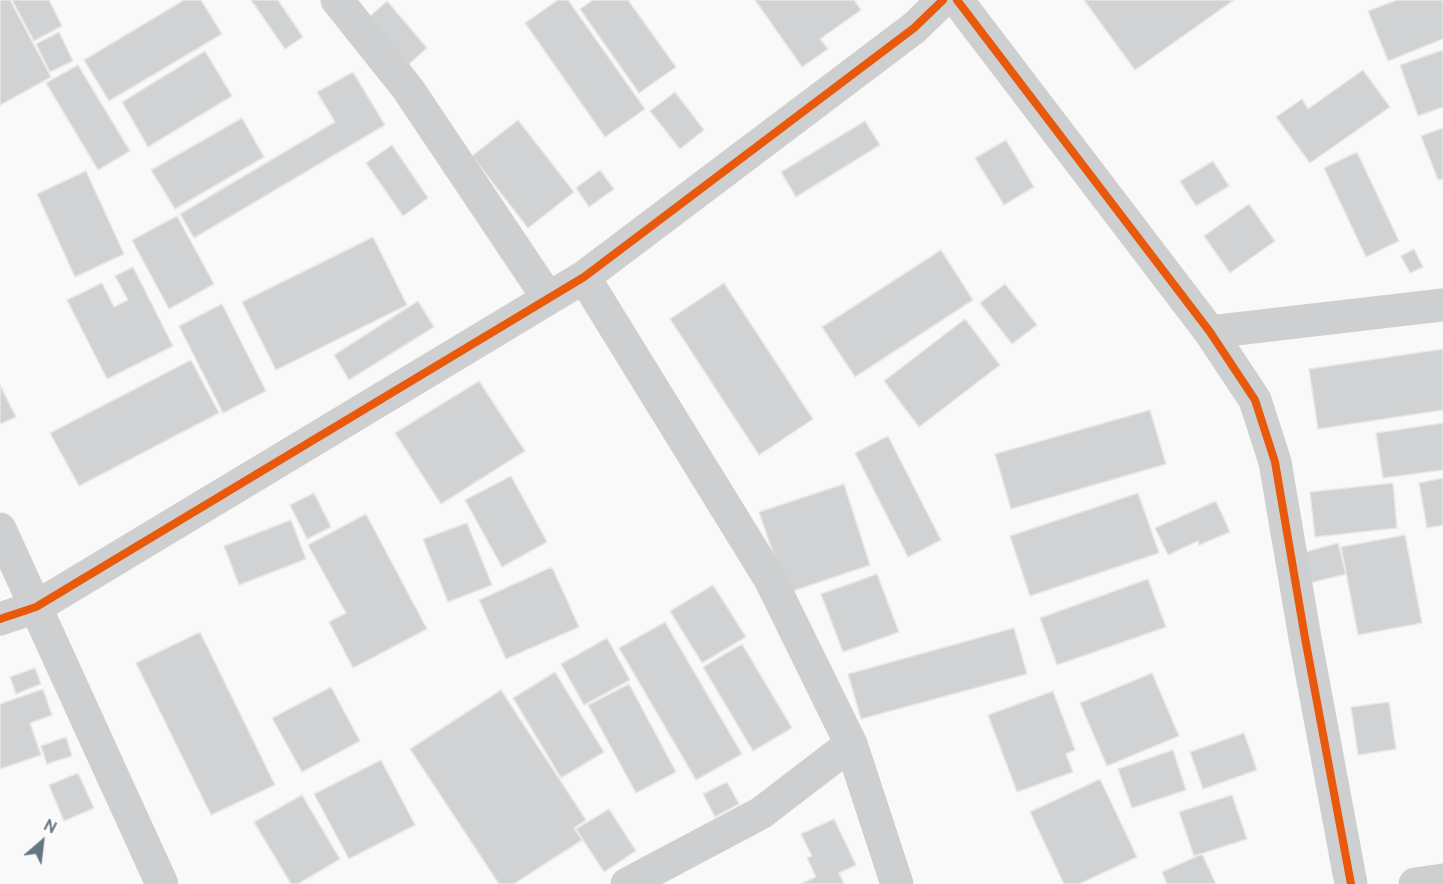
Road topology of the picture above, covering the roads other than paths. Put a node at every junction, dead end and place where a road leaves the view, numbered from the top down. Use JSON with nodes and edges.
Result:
{"nodes":[{"id":1,"x":337,"y":0,"type":"edge"},
{"id":2,"x":943,"y":0,"type":"edge"},
{"id":3,"x":957,"y":0,"type":"edge"},
{"id":4,"x":584,"y":277,"type":"junction"},
{"id":5,"x":548,"y":298,"type":"junction"},
{"id":6,"x":1443,"y":305,"type":"edge"},
{"id":7,"x":1210,"y":332,"type":"junction"},
{"id":8,"x":0,"y":529,"type":"edge"},
{"id":9,"x":36,"y":607,"type":"junction"},
{"id":10,"x":0,"y":619,"type":"edge"},
{"id":11,"x":851,"y":744,"type":"junction"},
{"id":12,"x":1443,"y":880,"type":"edge"},
{"id":13,"x":162,"y":884,"type":"edge"},
{"id":14,"x":627,"y":884,"type":"edge"},
{"id":15,"x":897,"y":884,"type":"edge"},
{"id":16,"x":1351,"y":884,"type":"edge"},
{"id":17,"x":1415,"y":884,"type":"edge"}],
"edges":[{"from":1,"to":5,"type":"street"},
{"from":2,"to":4,"type":"street"},
{"from":3,"to":7,"type":"street"},
{"from":4,"to":5,"type":"street"},
{"from":4,"to":11,"type":"street"},
{"from":5,"to":9,"type":"street"},
{"from":6,"to":7,"type":"street"},
{"from":7,"to":16,"type":"street"},
{"from":8,"to":9,"type":"street"},
{"from":9,"to":10,"type":"street"},
{"from":9,"to":13,"type":"street"},
{"from":11,"to":14,"type":"street"},
{"from":11,"to":15,"type":"street"},
{"from":12,"to":17,"type":"street"}]}
